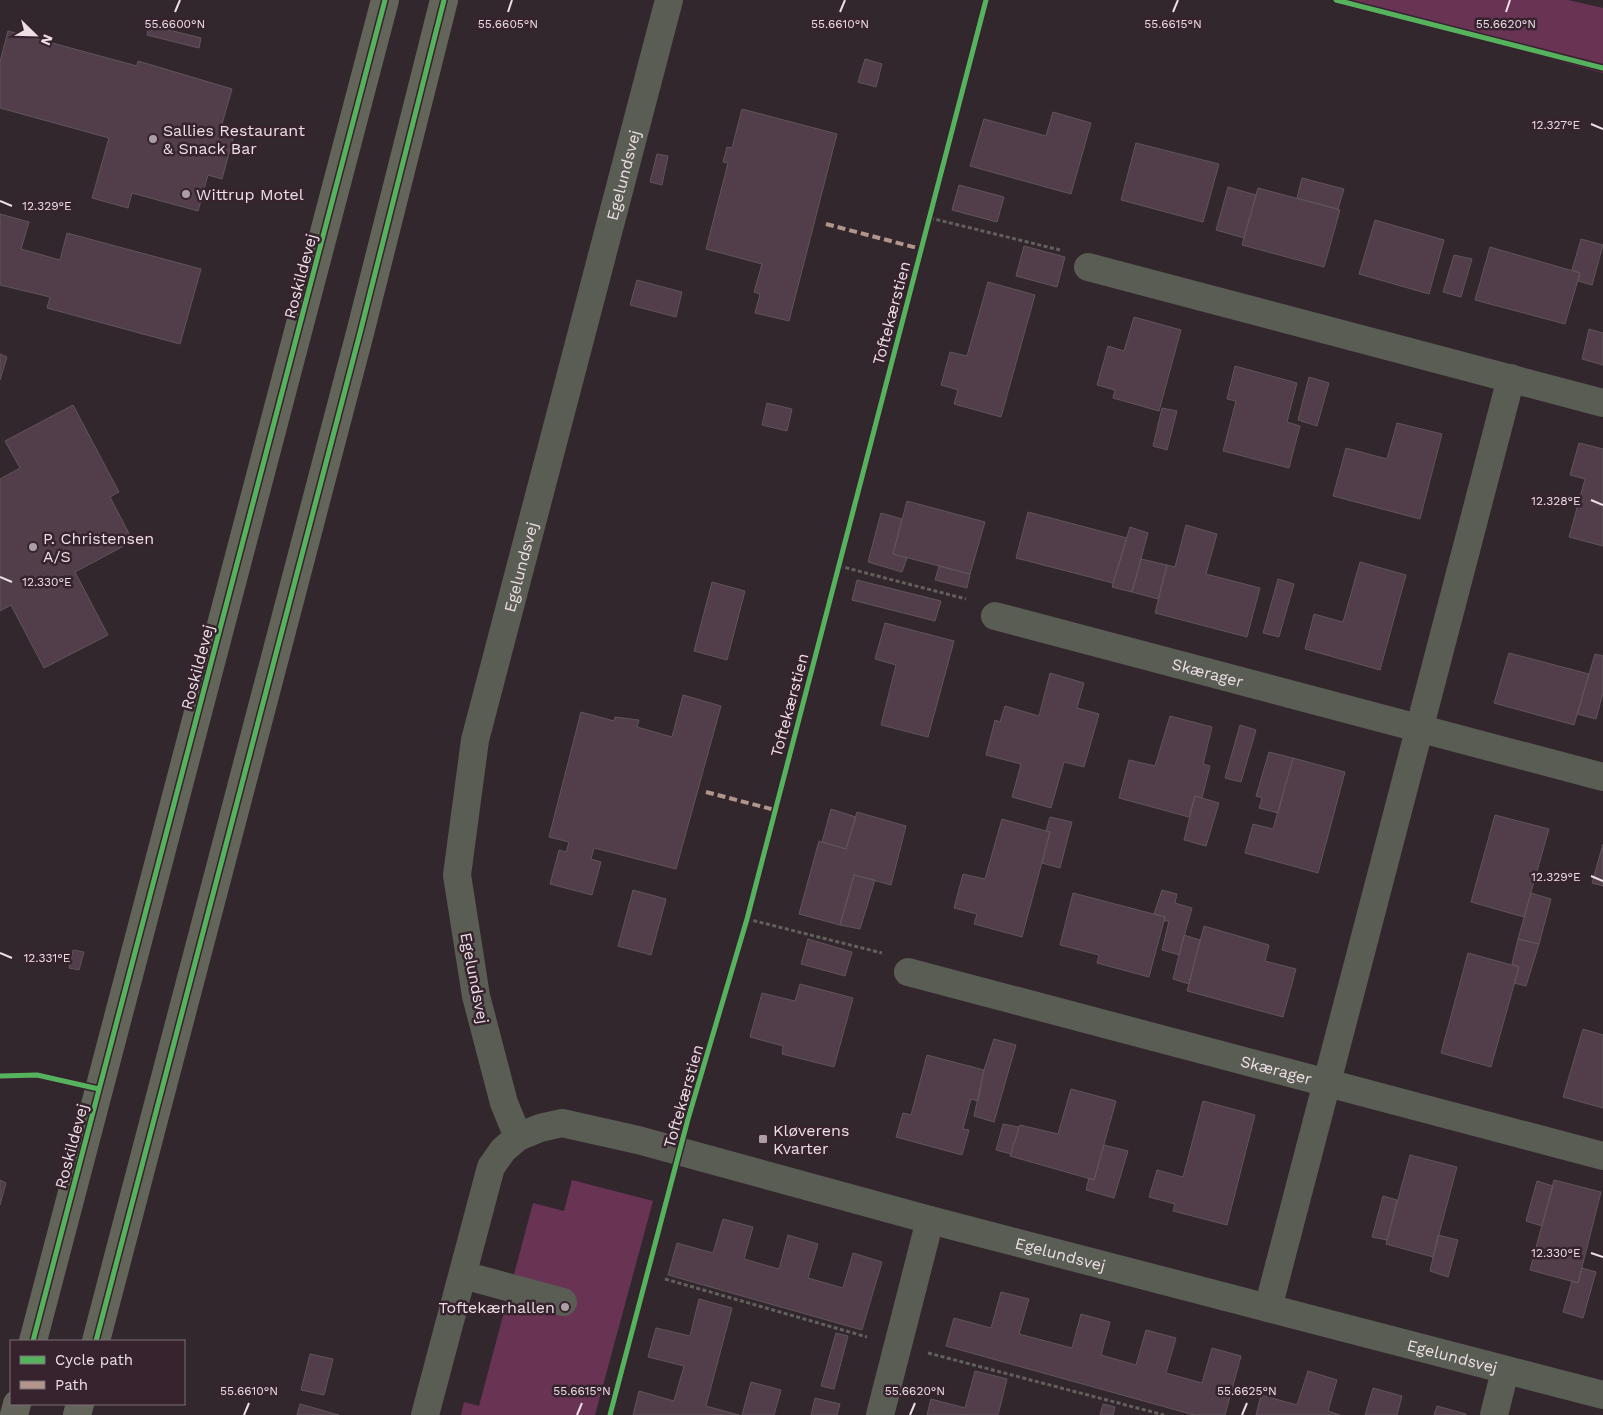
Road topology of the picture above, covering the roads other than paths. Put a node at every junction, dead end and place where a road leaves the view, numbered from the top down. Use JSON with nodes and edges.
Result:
{"nodes":[{"id":1,"x":385,"y":0,"type":"edge"},
{"id":2,"x":444,"y":0,"type":"edge"},
{"id":3,"x":669,"y":0,"type":"edge"},
{"id":4,"x":1088,"y":267,"type":"road end"},
{"id":5,"x":1511,"y":378,"type":"junction"},
{"id":6,"x":1603,"y":403,"type":"edge"},
{"id":7,"x":995,"y":616,"type":"road end"},
{"id":8,"x":1420,"y":730,"type":"junction"},
{"id":9,"x":1603,"y":777,"type":"edge"},
{"id":10,"x":908,"y":972,"type":"road end"},
{"id":11,"x":1327,"y":1083,"type":"junction"},
{"id":12,"x":518,"y":1137,"type":"junction"},
{"id":13,"x":1603,"y":1156,"type":"edge"},
{"id":14,"x":930,"y":1220,"type":"junction"},
{"id":15,"x":463,"y":1274,"type":"junction"},
{"id":16,"x":563,"y":1302,"type":"dead end"},
{"id":17,"x":1268,"y":1308,"type":"junction"},
{"id":18,"x":33,"y":1340,"type":"edge"},
{"id":19,"x":96,"y":1340,"type":"edge"},
{"id":20,"x":1505,"y":1371,"type":"junction"},
{"id":21,"x":1603,"y":1395,"type":"edge"},
{"id":22,"x":425,"y":1415,"type":"edge"},
{"id":23,"x":880,"y":1415,"type":"edge"},
{"id":24,"x":1494,"y":1415,"type":"edge"}],
"edges":[{"from":1,"to":18,"type":"main road","name":"Roskildevej"},
{"from":2,"to":19,"type":"main road"},
{"from":3,"to":12,"type":"street","name":"Egelundsvej"},
{"from":4,"to":5,"type":"street"},
{"from":5,"to":6,"type":"street"},
{"from":5,"to":8,"type":"street","name":"Skærager"},
{"from":7,"to":8,"type":"street","name":"Skærager"},
{"from":8,"to":9,"type":"street","name":"Skærager"},
{"from":8,"to":11,"type":"street","name":"Skærager"},
{"from":10,"to":11,"type":"street","name":"Skærager"},
{"from":11,"to":13,"type":"street","name":"Skærager"},
{"from":11,"to":17,"type":"street","name":"Skærager"},
{"from":12,"to":14,"type":"street","name":"Egelundsvej"},
{"from":12,"to":15,"type":"street","name":"Egelundsvej"},
{"from":14,"to":17,"type":"street","name":"Egelundsvej"},
{"from":14,"to":23,"type":"street"},
{"from":15,"to":16,"type":"street"},
{"from":15,"to":22,"type":"street","name":"Egelundsvej"},
{"from":17,"to":20,"type":"street","name":"Egelundsvej"},
{"from":20,"to":21,"type":"street","name":"Egelundsvej"},
{"from":20,"to":24,"type":"street"}]}
